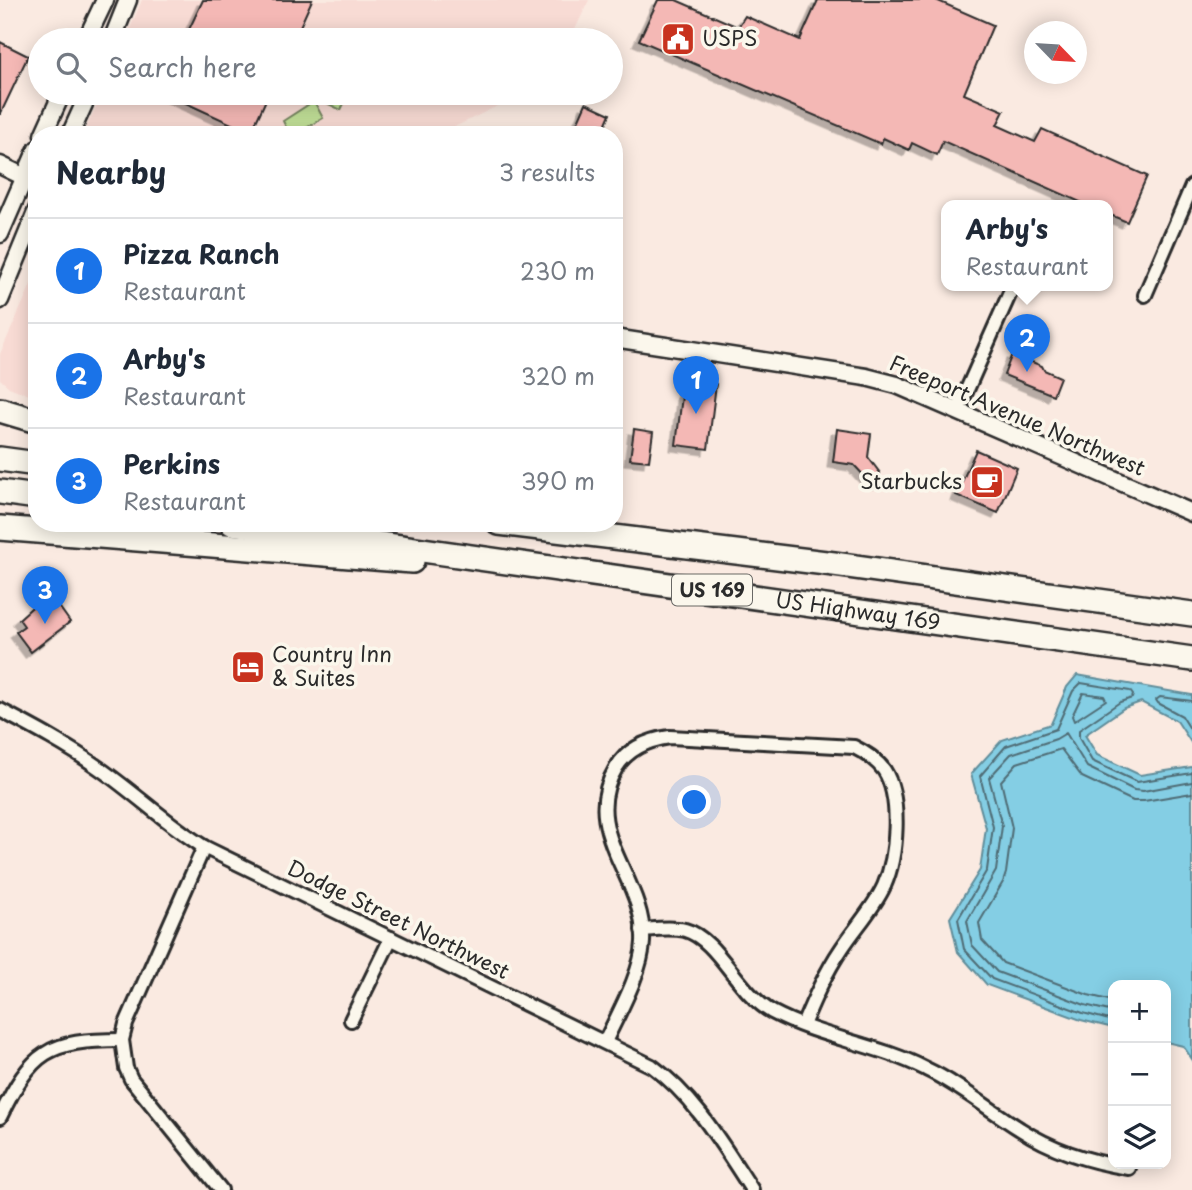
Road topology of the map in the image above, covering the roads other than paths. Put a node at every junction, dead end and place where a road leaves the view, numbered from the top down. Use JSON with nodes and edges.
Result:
{"nodes":[{"id":1,"x":105,"y":0,"type":"edge"},
{"id":2,"x":128,"y":0,"type":"edge"},
{"id":3,"x":92,"y":28,"type":"edge"},
{"id":4,"x":117,"y":28,"type":"edge"},
{"id":5,"x":57,"y":105,"type":"edge"},
{"id":6,"x":84,"y":105,"type":"edge"},
{"id":7,"x":47,"y":126,"type":"edge"},
{"id":8,"x":74,"y":126,"type":"edge"},
{"id":9,"x":0,"y":165,"type":"edge"},
{"id":10,"x":28,"y":179,"type":"edge"},
{"id":11,"x":28,"y":185,"type":"edge"},
{"id":12,"x":1192,"y":186,"type":"edge"},
{"id":13,"x":28,"y":232,"type":"edge"},
{"id":14,"x":0,"y":234,"type":"edge"},
{"id":15,"x":1011,"y":291,"type":"edge"},
{"id":16,"x":1145,"y":295,"type":"dead end"},
{"id":17,"x":0,"y":300,"type":"edge"},
{"id":18,"x":623,"y":339,"type":"edge"},
{"id":19,"x":0,"y":410,"type":"edge"},
{"id":20,"x":958,"y":410,"type":"junction"},
{"id":21,"x":28,"y":421,"type":"edge"},
{"id":22,"x":28,"y":425,"type":"edge"},
{"id":23,"x":0,"y":428,"type":"edge"},
{"id":24,"x":0,"y":459,"type":"edge"},
{"id":25,"x":28,"y":463,"type":"edge"},
{"id":26,"x":0,"y":492,"type":"edge"},
{"id":27,"x":28,"y":496,"type":"edge"},
{"id":28,"x":1192,"y":513,"type":"edge"},
{"id":29,"x":0,"y":528,"type":"edge"},
{"id":30,"x":28,"y":530,"type":"edge"},
{"id":31,"x":49,"y":532,"type":"edge"},
{"id":32,"x":297,"y":532,"type":"edge"},
{"id":33,"x":573,"y":532,"type":"edge"},
{"id":34,"x":520,"y":563,"type":"junction"},
{"id":35,"x":1192,"y":614,"type":"edge"},
{"id":36,"x":1192,"y":659,"type":"edge"},
{"id":37,"x":0,"y":710,"type":"edge"},
{"id":38,"x":204,"y":848,"type":"junction"},
{"id":39,"x":642,"y":930,"type":"junction"},
{"id":40,"x":391,"y":939,"type":"junction"},
{"id":41,"x":351,"y":1020,"type":"dead end"},
{"id":42,"x":803,"y":1026,"type":"junction"},
{"id":43,"x":122,"y":1040,"type":"junction"},
{"id":44,"x":605,"y":1042,"type":"junction"},
{"id":45,"x":0,"y":1117,"type":"edge"},
{"id":46,"x":1108,"y":1165,"type":"edge"},
{"id":47,"x":221,"y":1190,"type":"edge"},
{"id":48,"x":752,"y":1190,"type":"edge"}],
"edges":[{"from":1,"to":3,"type":"street"},
{"from":2,"to":4,"type":"street"},
{"from":5,"to":7,"type":"street"},
{"from":6,"to":8,"type":"street"},
{"from":9,"to":10,"type":"street"},
{"from":11,"to":14,"type":"street"},
{"from":12,"to":16,"type":"street"},
{"from":13,"to":17,"type":"street"},
{"from":15,"to":20,"type":"street"},
{"from":18,"to":20,"type":"street","name":"Freeport Avenue Northwest"},
{"from":19,"to":21,"type":"highway"},
{"from":20,"to":28,"type":"street","name":"Freeport Avenue Northwest"},
{"from":22,"to":23,"type":"highway"},
{"from":24,"to":25,"type":"highway"},
{"from":26,"to":27,"type":"highway"},
{"from":29,"to":30,"type":"highway"},
{"from":31,"to":34,"type":"highway"},
{"from":32,"to":34,"type":"highway","name":"US Highway 169","number":"US 169"},
{"from":33,"to":35,"type":"highway","name":"US Highway 169","number":"US 169"},
{"from":34,"to":36,"type":"highway","name":"US Highway 169","number":"US 169"},
{"from":37,"to":38,"type":"street","name":"Dodge Street Northwest"},
{"from":38,"to":40,"type":"street","name":"Dodge Street Northwest"},
{"from":38,"to":43,"type":"street"},
{"from":39,"to":42,"type":"street"},
{"from":39,"to":42,"type":"street"},
{"from":39,"to":44,"type":"street"},
{"from":40,"to":41,"type":"street"},
{"from":40,"to":44,"type":"street","name":"Dodge Street Northwest"},
{"from":42,"to":46,"type":"street"},
{"from":43,"to":45,"type":"street"},
{"from":43,"to":47,"type":"street"},
{"from":44,"to":48,"type":"street","name":"Dodge Street Northwest"}]}
